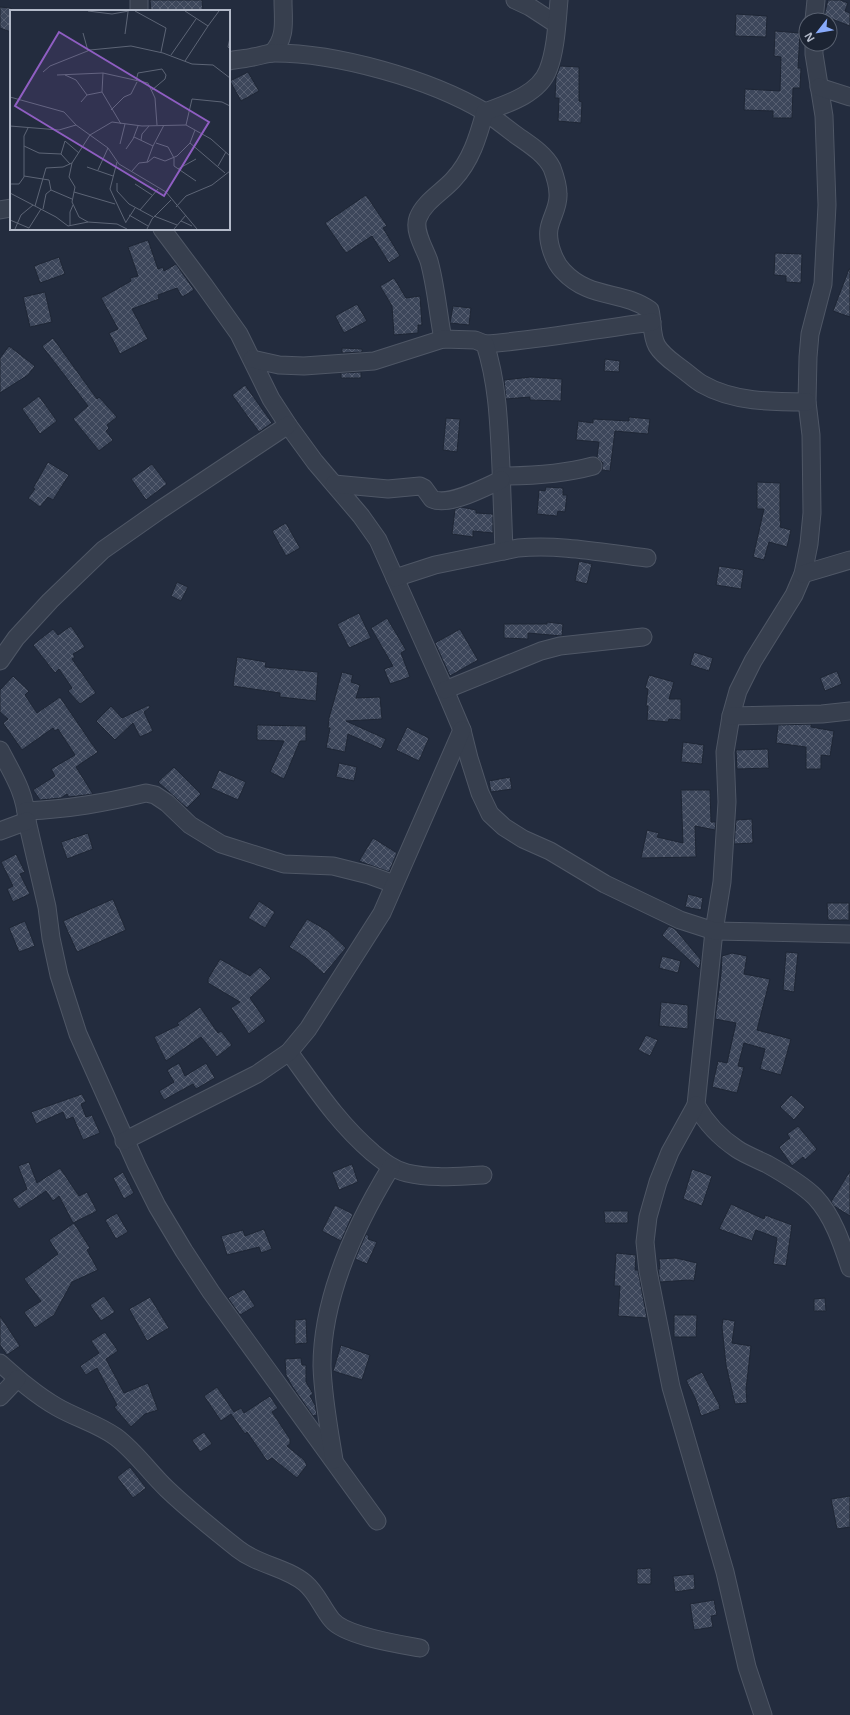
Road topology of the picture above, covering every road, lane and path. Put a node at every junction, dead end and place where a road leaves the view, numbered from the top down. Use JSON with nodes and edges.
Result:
{"nodes":[{"id":1,"x":283,"y":0,"type":"edge"},
{"id":2,"x":515,"y":0,"type":"edge"},
{"id":3,"x":559,"y":0,"type":"edge"},
{"id":4,"x":816,"y":0,"type":"edge"},
{"id":5,"x":815,"y":12,"type":"edge"},
{"id":6,"x":556,"y":24,"type":"junction"},
{"id":7,"x":815,"y":52,"type":"edge"},
{"id":8,"x":272,"y":53,"type":"junction"},
{"id":9,"x":230,"y":61,"type":"edge"},
{"id":10,"x":819,"y":87,"type":"junction"},
{"id":11,"x":850,"y":97,"type":"edge"},
{"id":12,"x":485,"y":112,"type":"junction"},
{"id":13,"x":10,"y":208,"type":"edge"},
{"id":14,"x":0,"y":210,"type":"edge"},
{"id":15,"x":163,"y":230,"type":"edge"},
{"id":16,"x":652,"y":322,"type":"junction"},
{"id":17,"x":443,"y":339,"type":"junction"},
{"id":18,"x":485,"y":344,"type":"junction"},
{"id":19,"x":252,"y":359,"type":"junction"},
{"id":20,"x":807,"y":402,"type":"junction"},
{"id":21,"x":288,"y":425,"type":"junction"},
{"id":22,"x":593,"y":466,"type":"dead end"},
{"id":23,"x":501,"y":478,"type":"junction"},
{"id":24,"x":334,"y":484,"type":"junction"},
{"id":25,"x":504,"y":551,"type":"junction"},
{"id":26,"x":647,"y":558,"type":"dead end"},
{"id":27,"x":850,"y":560,"type":"edge"},
{"id":28,"x":803,"y":574,"type":"junction"},
{"id":29,"x":395,"y":578,"type":"junction"},
{"id":30,"x":643,"y":637,"type":"dead end"},
{"id":31,"x":8,"y":638,"type":"edge"},
{"id":32,"x":0,"y":661,"type":"edge"},
{"id":33,"x":445,"y":690,"type":"junction"},
{"id":34,"x":850,"y":711,"type":"edge"},
{"id":35,"x":731,"y":716,"type":"junction"},
{"id":36,"x":462,"y":730,"type":"junction"},
{"id":37,"x":0,"y":750,"type":"edge"},
{"id":38,"x":27,"y":816,"type":"junction"},
{"id":39,"x":0,"y":831,"type":"edge"},
{"id":40,"x":394,"y":884,"type":"junction"},
{"id":41,"x":714,"y":931,"type":"junction"},
{"id":42,"x":850,"y":934,"type":"edge"},
{"id":43,"x":289,"y":1052,"type":"junction"},
{"id":44,"x":696,"y":1105,"type":"junction"},
{"id":45,"x":124,"y":1141,"type":"junction"},
{"id":46,"x":391,"y":1167,"type":"junction"},
{"id":47,"x":483,"y":1175,"type":"dead end"},
{"id":48,"x":850,"y":1268,"type":"edge"},
{"id":49,"x":0,"y":1363,"type":"edge"},
{"id":50,"x":17,"y":1379,"type":"junction"},
{"id":51,"x":0,"y":1396,"type":"edge"},
{"id":52,"x":334,"y":1462,"type":"junction"},
{"id":53,"x":377,"y":1521,"type":"dead end"},
{"id":54,"x":420,"y":1648,"type":"dead end"},
{"id":55,"x":763,"y":1715,"type":"edge"}],
"edges":[{"from":1,"to":8,"type":"street"},
{"from":2,"to":6,"type":"street"},
{"from":3,"to":6,"type":"street"},
{"from":4,"to":5,"type":"street"},
{"from":6,"to":12,"type":"street"},
{"from":7,"to":10,"type":"street"},
{"from":8,"to":9,"type":"street"},
{"from":8,"to":12,"type":"street"},
{"from":10,"to":11,"type":"street"},
{"from":10,"to":20,"type":"street"},
{"from":12,"to":16,"type":"street"},
{"from":12,"to":17,"type":"street"},
{"from":13,"to":14,"type":"street"},
{"from":15,"to":19,"type":"street"},
{"from":16,"to":18,"type":"street"},
{"from":16,"to":20,"type":"street"},
{"from":17,"to":18,"type":"street"},
{"from":17,"to":19,"type":"street"},
{"from":18,"to":23,"type":"street"},
{"from":19,"to":21,"type":"street"},
{"from":20,"to":28,"type":"street"},
{"from":21,"to":24,"type":"street"},
{"from":21,"to":31,"type":"street"},
{"from":22,"to":23,"type":"street"},
{"from":23,"to":24,"type":"street"},
{"from":23,"to":25,"type":"street"},
{"from":24,"to":29,"type":"street"},
{"from":25,"to":26,"type":"street"},
{"from":25,"to":29,"type":"street"},
{"from":27,"to":28,"type":"street"},
{"from":28,"to":35,"type":"street"},
{"from":29,"to":33,"type":"street"},
{"from":30,"to":33,"type":"street"},
{"from":31,"to":32,"type":"street"},
{"from":33,"to":36,"type":"street"},
{"from":34,"to":35,"type":"street"},
{"from":35,"to":41,"type":"street"},
{"from":36,"to":40,"type":"street"},
{"from":36,"to":41,"type":"street"},
{"from":37,"to":38,"type":"street"},
{"from":38,"to":39,"type":"street"},
{"from":38,"to":40,"type":"street"},
{"from":38,"to":45,"type":"street"},
{"from":40,"to":43,"type":"street"},
{"from":41,"to":42,"type":"street"},
{"from":41,"to":44,"type":"street"},
{"from":43,"to":45,"type":"street"},
{"from":43,"to":46,"type":"street"},
{"from":44,"to":48,"type":"street"},
{"from":44,"to":55,"type":"street"},
{"from":45,"to":52,"type":"street"},
{"from":46,"to":47,"type":"street"},
{"from":46,"to":52,"type":"street"},
{"from":49,"to":50,"type":"street"},
{"from":50,"to":51,"type":"street"},
{"from":50,"to":54,"type":"street"},
{"from":52,"to":53,"type":"street"}]}
